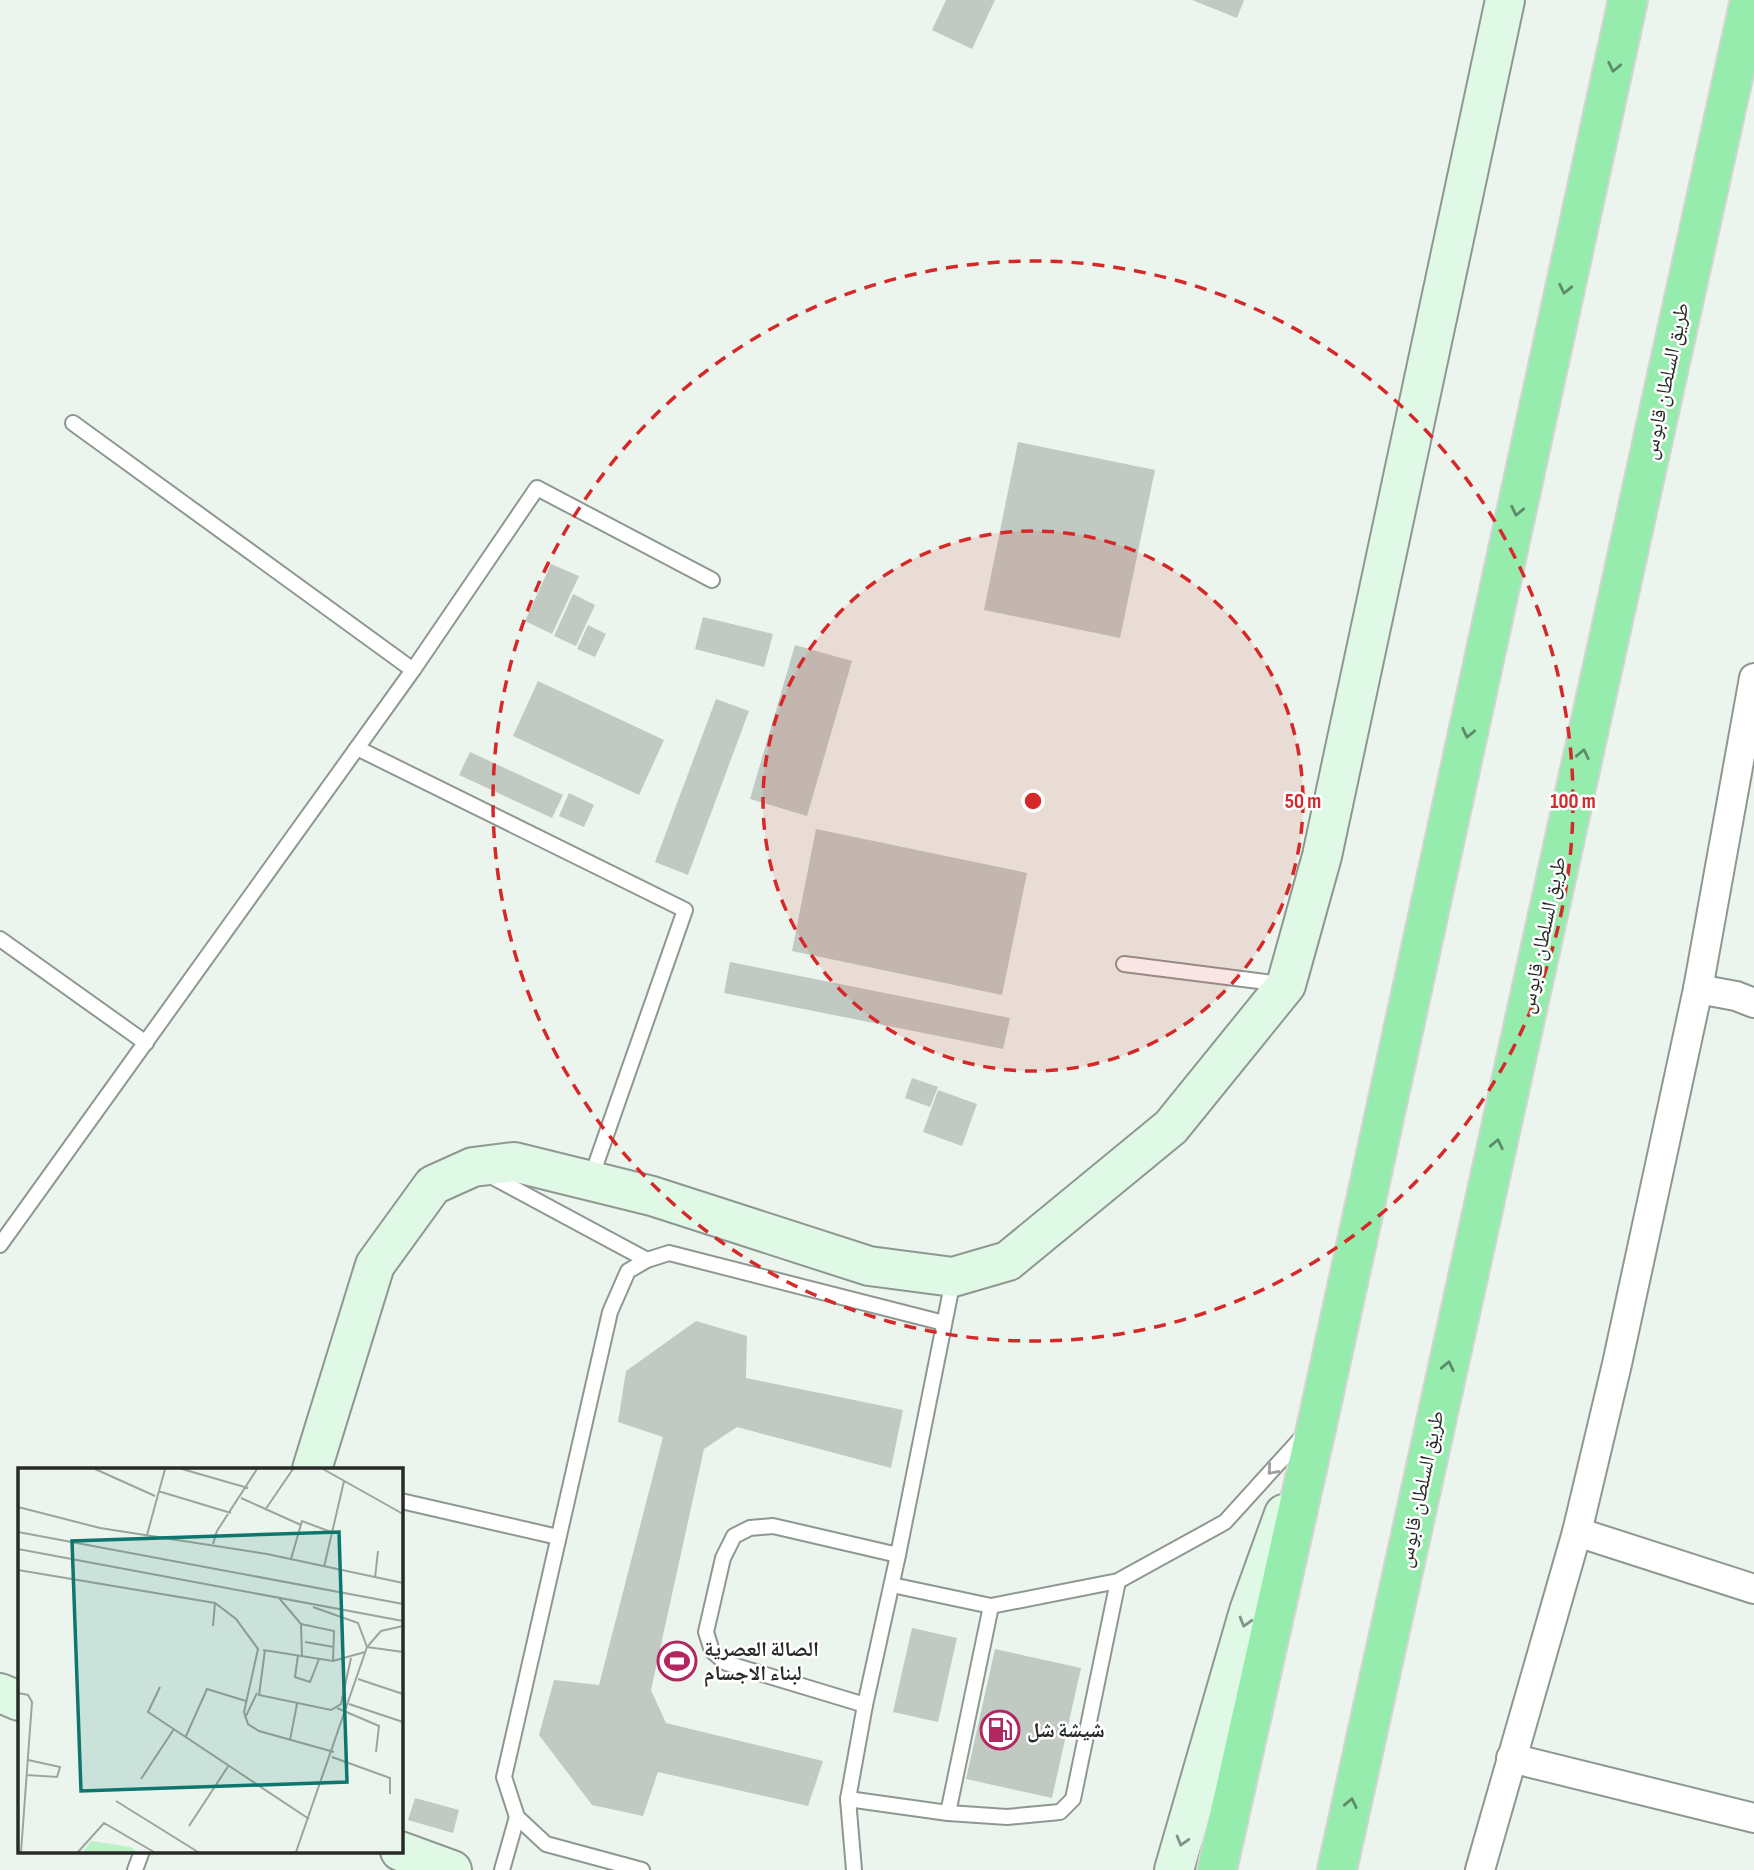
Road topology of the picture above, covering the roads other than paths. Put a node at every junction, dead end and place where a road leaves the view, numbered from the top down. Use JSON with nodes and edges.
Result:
{"nodes":[{"id":1,"x":1505,"y":0,"type":"edge"},
{"id":2,"x":1628,"y":0,"type":"edge"},
{"id":3,"x":1750,"y":0,"type":"edge"},
{"id":4,"x":73,"y":423,"type":"dead end"},
{"id":5,"x":712,"y":580,"type":"dead end"},
{"id":6,"x":413,"y":670,"type":"junction"},
{"id":7,"x":1754,"y":678,"type":"edge"},
{"id":8,"x":357,"y":748,"type":"junction"},
{"id":9,"x":0,"y":939,"type":"edge"},
{"id":10,"x":1124,"y":964,"type":"dead end"},
{"id":11,"x":1286,"y":985,"type":"junction"},
{"id":12,"x":1698,"y":989,"type":"junction"},
{"id":13,"x":1754,"y":1003,"type":"edge"},
{"id":14,"x":146,"y":1043,"type":"junction"},
{"id":15,"x":474,"y":1167,"type":"junction"},
{"id":16,"x":590,"y":1181,"type":"junction"},
{"id":17,"x":0,"y":1245,"type":"edge"},
{"id":18,"x":647,"y":1260,"type":"junction"},
{"id":19,"x":953,"y":1278,"type":"junction"},
{"id":20,"x":944,"y":1323,"type":"junction"},
{"id":21,"x":1318,"y":1420,"type":"junction"},
{"id":22,"x":312,"y":1468,"type":"edge"},
{"id":23,"x":402,"y":1501,"type":"edge"},
{"id":24,"x":1577,"y":1532,"type":"junction"},
{"id":25,"x":558,"y":1536,"type":"junction"},
{"id":26,"x":898,"y":1555,"type":"junction"},
{"id":27,"x":1118,"y":1581,"type":"junction"},
{"id":28,"x":892,"y":1585,"type":"junction"},
{"id":29,"x":1754,"y":1589,"type":"edge"},
{"id":30,"x":992,"y":1606,"type":"junction"},
{"id":31,"x":0,"y":1693,"type":"edge"},
{"id":32,"x":18,"y":1701,"type":"edge"},
{"id":33,"x":865,"y":1705,"type":"junction"},
{"id":34,"x":1511,"y":1758,"type":"junction"},
{"id":35,"x":848,"y":1799,"type":"junction"},
{"id":36,"x":948,"y":1813,"type":"junction"},
{"id":37,"x":517,"y":1817,"type":"junction"},
{"id":38,"x":1754,"y":1818,"type":"edge"},
{"id":39,"x":402,"y":1852,"type":"edge"},
{"id":40,"x":141,"y":1853,"type":"edge"},
{"id":41,"x":135,"y":1870,"type":"edge"},
{"id":42,"x":452,"y":1870,"type":"edge"},
{"id":43,"x":502,"y":1870,"type":"edge"},
{"id":44,"x":642,"y":1870,"type":"edge"},
{"id":45,"x":854,"y":1870,"type":"edge"},
{"id":46,"x":1174,"y":1870,"type":"edge"},
{"id":47,"x":1217,"y":1870,"type":"edge"},
{"id":48,"x":1337,"y":1870,"type":"edge"},
{"id":49,"x":1480,"y":1870,"type":"edge"}],
"edges":[{"from":1,"to":11,"type":"street"},
{"from":2,"to":21,"type":"highway","one_way":true},
{"from":48,"to":3,"type":"highway","name":"طريق السلطان قابوس","one_way":true},
{"from":4,"to":6,"type":"lane"},
{"from":5,"to":6,"type":"lane"},
{"from":6,"to":8,"type":"lane"},
{"from":7,"to":12,"type":"street"},
{"from":8,"to":14,"type":"lane"},
{"from":8,"to":16,"type":"lane"},
{"from":9,"to":14,"type":"lane"},
{"from":10,"to":11,"type":"lane"},
{"from":11,"to":19,"type":"street"},
{"from":12,"to":13,"type":"street"},
{"from":12,"to":24,"type":"street"},
{"from":14,"to":17,"type":"lane"},
{"from":15,"to":16,"type":"street"},
{"from":15,"to":18,"type":"lane"},
{"from":15,"to":22,"type":"street"},
{"from":16,"to":19,"type":"street"},
{"from":18,"to":20,"type":"lane"},
{"from":18,"to":25,"type":"lane"},
{"from":19,"to":20,"type":"lane"},
{"from":20,"to":26,"type":"lane"},
{"from":21,"to":27,"type":"lane","one_way":true},
{"from":21,"to":46,"type":"street","one_way":true},
{"from":21,"to":47,"type":"highway"},
{"from":23,"to":25,"type":"lane"},
{"from":24,"to":29,"type":"street"},
{"from":24,"to":34,"type":"street"},
{"from":25,"to":37,"type":"lane"},
{"from":26,"to":28,"type":"lane"},
{"from":26,"to":33,"type":"lane"},
{"from":27,"to":30,"type":"lane"},
{"from":27,"to":36,"type":"lane"},
{"from":28,"to":30,"type":"lane"},
{"from":28,"to":33,"type":"lane"},
{"from":30,"to":36,"type":"lane"},
{"from":31,"to":32,"type":"street"},
{"from":33,"to":35,"type":"lane"},
{"from":34,"to":38,"type":"street"},
{"from":34,"to":49,"type":"street"},
{"from":35,"to":36,"type":"lane"},
{"from":35,"to":45,"type":"lane"},
{"from":37,"to":43,"type":"lane"},
{"from":37,"to":44,"type":"lane"},
{"from":39,"to":42,"type":"street"},
{"from":40,"to":41,"type":"lane"}]}
